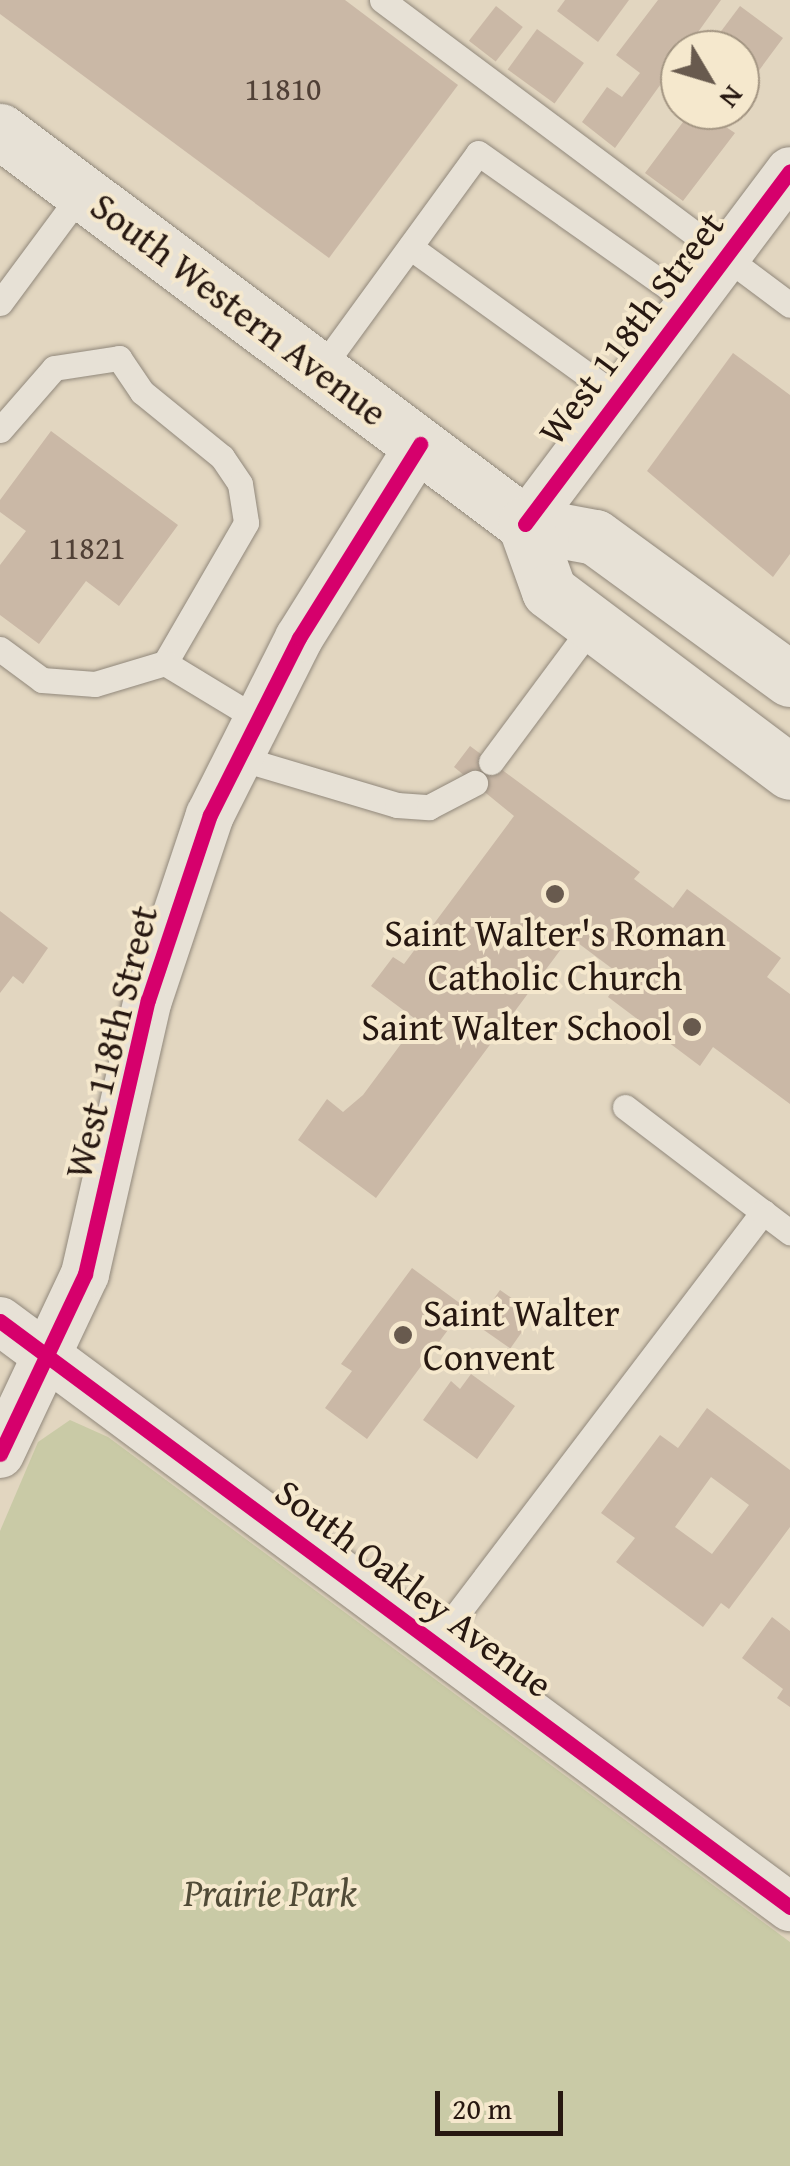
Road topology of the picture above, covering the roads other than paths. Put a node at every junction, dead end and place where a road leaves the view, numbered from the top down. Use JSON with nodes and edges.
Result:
{"nodes":[{"id":1,"x":382,"y":0,"type":"edge"},
{"id":2,"x":7,"y":152,"type":"edge"},
{"id":3,"x":790,"y":170,"type":"edge"},
{"id":4,"x":82,"y":192,"type":"junction"},
{"id":5,"x":410,"y":246,"type":"junction"},
{"id":6,"x":726,"y":256,"type":"junction"},
{"id":7,"x":0,"y":303,"type":"edge"},
{"id":8,"x":691,"y":303,"type":"junction"},
{"id":9,"x":790,"y":304,"type":"edge"},
{"id":10,"x":320,"y":370,"type":"junction"},
{"id":11,"x":619,"y":398,"type":"junction"},
{"id":12,"x":0,"y":430,"type":"edge"},
{"id":13,"x":420,"y":444,"type":"junction"},
{"id":14,"x":525,"y":524,"type":"junction"},
{"id":15,"x":592,"y":626,"type":"junction"},
{"id":16,"x":0,"y":649,"type":"edge"},
{"id":17,"x":166,"y":663,"type":"junction"},
{"id":18,"x":788,"y":674,"type":"edge"},
{"id":19,"x":245,"y":737,"type":"junction"},
{"id":20,"x":491,"y":762,"type":"dead end"},
{"id":21,"x":790,"y":772,"type":"edge"},
{"id":22,"x":475,"y":782,"type":"dead end"},
{"id":23,"x":625,"y":1107,"type":"dead end"},
{"id":24,"x":763,"y":1212,"type":"junction"},
{"id":25,"x":790,"y":1232,"type":"edge"},
{"id":26,"x":0,"y":1322,"type":"edge"},
{"id":27,"x":50,"y":1358,"type":"junction"},
{"id":28,"x":0,"y":1454,"type":"edge"},
{"id":29,"x":434,"y":1643,"type":"junction"},
{"id":30,"x":790,"y":1907,"type":"edge"}],
"edges":[{"from":1,"to":6,"type":"lane"},
{"from":2,"to":4,"type":"main road","name":"South Western Avenue"},
{"from":3,"to":6,"type":"street","name":"West 118th Street"},
{"from":4,"to":7,"type":"lane"},
{"from":4,"to":10,"type":"main road","name":"South Western Avenue"},
{"from":5,"to":8,"type":"lane"},
{"from":5,"to":10,"type":"lane"},
{"from":5,"to":11,"type":"lane"},
{"from":6,"to":8,"type":"street","name":"West 118th Street"},
{"from":6,"to":9,"type":"lane"},
{"from":8,"to":11,"type":"street","name":"West 118th Street"},
{"from":10,"to":13,"type":"main road","name":"South Western Avenue"},
{"from":11,"to":14,"type":"street","name":"West 118th Street"},
{"from":12,"to":17,"type":"lane"},
{"from":13,"to":14,"type":"main road","name":"South Western Avenue"},
{"from":13,"to":19,"type":"street","name":"West 118th Street"},
{"from":14,"to":15,"type":"main road"},
{"from":14,"to":18,"type":"main road","name":"South Western Avenue"},
{"from":15,"to":20,"type":"lane"},
{"from":15,"to":21,"type":"main road"},
{"from":16,"to":17,"type":"lane"},
{"from":17,"to":19,"type":"lane"},
{"from":19,"to":22,"type":"lane"},
{"from":19,"to":27,"type":"street","name":"West 118th Street"},
{"from":23,"to":24,"type":"lane"},
{"from":24,"to":25,"type":"lane"},
{"from":24,"to":29,"type":"lane"},
{"from":26,"to":27,"type":"street","name":"South Oakley Avenue"},
{"from":27,"to":28,"type":"street","name":"West 118th Street"},
{"from":27,"to":29,"type":"street","name":"South Oakley Avenue"},
{"from":29,"to":30,"type":"street","name":"South Oakley Avenue"}]}
